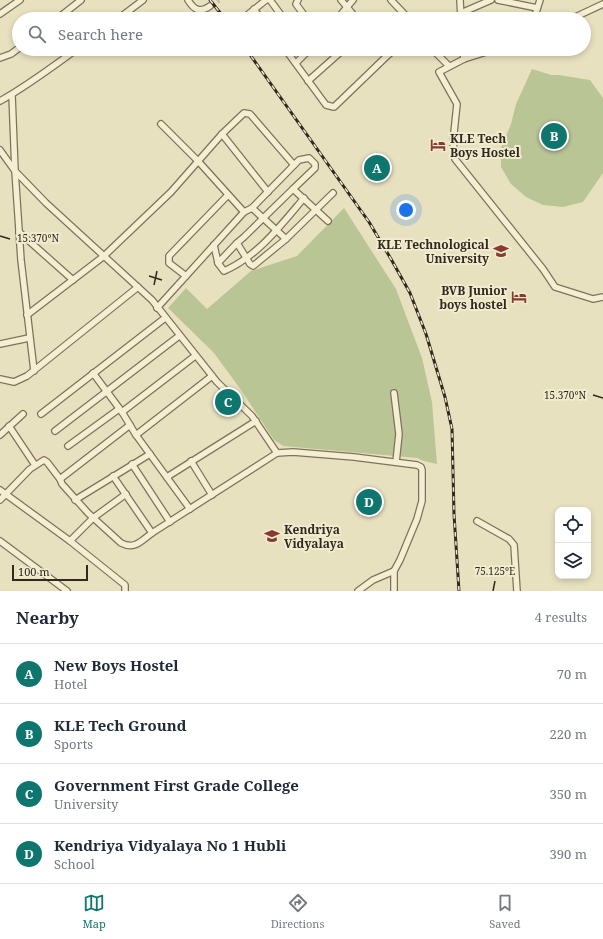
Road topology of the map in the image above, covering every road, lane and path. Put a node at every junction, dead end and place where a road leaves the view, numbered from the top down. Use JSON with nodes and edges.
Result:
{"nodes":[{"id":1,"x":20,"y":0,"type":"edge"},
{"id":2,"x":81,"y":0,"type":"edge"},
{"id":3,"x":130,"y":0,"type":"edge"},
{"id":4,"x":143,"y":0,"type":"edge"},
{"id":5,"x":188,"y":0,"type":"edge"},
{"id":6,"x":266,"y":0,"type":"edge"},
{"id":7,"x":270,"y":0,"type":"edge"},
{"id":8,"x":298,"y":0,"type":"edge"},
{"id":9,"x":341,"y":0,"type":"edge"},
{"id":10,"x":353,"y":0,"type":"edge"},
{"id":11,"x":391,"y":0,"type":"edge"},
{"id":12,"x":460,"y":0,"type":"edge"},
{"id":13,"x":491,"y":0,"type":"edge"},
{"id":14,"x":498,"y":0,"type":"edge"},
{"id":15,"x":540,"y":0,"type":"edge"},
{"id":16,"x":600,"y":0,"type":"edge"},
{"id":17,"x":601,"y":5,"type":"edge"},
{"id":18,"x":135,"y":6,"type":"junction"},
{"id":19,"x":210,"y":6,"type":"tunnel mouth"},
{"id":20,"x":347,"y":8,"type":"junction"},
{"id":21,"x":537,"y":8,"type":"junction"},
{"id":22,"x":254,"y":9,"type":"junction"},
{"id":23,"x":66,"y":12,"type":"edge"},
{"id":24,"x":127,"y":12,"type":"edge"},
{"id":25,"x":251,"y":12,"type":"edge"},
{"id":26,"x":256,"y":12,"type":"edge"},
{"id":27,"x":279,"y":12,"type":"edge"},
{"id":28,"x":302,"y":12,"type":"edge"},
{"id":29,"x":343,"y":12,"type":"edge"},
{"id":30,"x":351,"y":12,"type":"edge"},
{"id":31,"x":402,"y":12,"type":"edge"},
{"id":32,"x":461,"y":12,"type":"edge"},
{"id":33,"x":468,"y":12,"type":"edge"},
{"id":34,"x":536,"y":12,"type":"edge"},
{"id":35,"x":586,"y":12,"type":"edge"},
{"id":36,"x":0,"y":14,"type":"edge"},
{"id":37,"x":12,"y":53,"type":"edge"},
{"id":38,"x":67,"y":56,"type":"edge"},
{"id":39,"x":290,"y":56,"type":"edge"},
{"id":40,"x":302,"y":56,"type":"edge"},
{"id":41,"x":336,"y":56,"type":"edge"},
{"id":42,"x":387,"y":56,"type":"edge"},
{"id":43,"x":439,"y":56,"type":"edge"},
{"id":44,"x":464,"y":56,"type":"edge"},
{"id":45,"x":474,"y":56,"type":"edge"},
{"id":46,"x":0,"y":58,"type":"edge"},
{"id":47,"x":464,"y":59,"type":"junction"},
{"id":48,"x":296,"y":63,"type":"junction"},
{"id":49,"x":449,"y":66,"type":"junction"},
{"id":50,"x":308,"y":81,"type":"junction"},
{"id":51,"x":12,"y":95,"type":"junction"},
{"id":52,"x":0,"y":101,"type":"edge"},
{"id":53,"x":161,"y":124,"type":"dead end"},
{"id":54,"x":222,"y":134,"type":"junction"},
{"id":55,"x":0,"y":150,"type":"edge"},
{"id":56,"x":198,"y":161,"type":"junction"},
{"id":57,"x":294,"y":165,"type":"junction"},
{"id":58,"x":15,"y":171,"type":"junction"},
{"id":59,"x":293,"y":189,"type":"junction"},
{"id":60,"x":268,"y":192,"type":"junction"},
{"id":61,"x":333,"y":194,"type":"dead end"},
{"id":62,"x":228,"y":195,"type":"junction"},
{"id":63,"x":304,"y":198,"type":"junction"},
{"id":64,"x":252,"y":208,"type":"junction"},
{"id":65,"x":317,"y":210,"type":"junction"},
{"id":66,"x":244,"y":212,"type":"junction"},
{"id":67,"x":264,"y":218,"type":"junction"},
{"id":68,"x":328,"y":221,"type":"dead end"},
{"id":69,"x":276,"y":230,"type":"junction"},
{"id":70,"x":19,"y":232,"type":"junction"},
{"id":71,"x":286,"y":239,"type":"junction"},
{"id":72,"x":237,"y":243,"type":"junction"},
{"id":73,"x":214,"y":245,"type":"junction"},
{"id":74,"x":104,"y":256,"type":"junction"},
{"id":75,"x":247,"y":258,"type":"junction"},
{"id":76,"x":218,"y":263,"type":"junction"},
{"id":77,"x":186,"y":276,"type":"junction"},
{"id":78,"x":73,"y":280,"type":"junction"},
{"id":79,"x":138,"y":287,"type":"junction"},
{"id":80,"x":603,"y":297,"type":"edge"},
{"id":81,"x":157,"y":308,"type":"junction"},
{"id":82,"x":27,"y":315,"type":"junction"},
{"id":83,"x":165,"y":318,"type":"junction"},
{"id":84,"x":179,"y":336,"type":"junction"},
{"id":85,"x":30,"y":338,"type":"junction"},
{"id":86,"x":0,"y":344,"type":"edge"},
{"id":87,"x":195,"y":356,"type":"junction"},
{"id":88,"x":34,"y":371,"type":"junction"},
{"id":89,"x":93,"y":373,"type":"junction"},
{"id":90,"x":212,"y":376,"type":"junction"},
{"id":91,"x":0,"y":379,"type":"edge"},
{"id":92,"x":107,"y":391,"type":"junction"},
{"id":93,"x":394,"y":393,"type":"dead end"},
{"id":94,"x":121,"y":410,"type":"junction"},
{"id":95,"x":23,"y":414,"type":"dead end"},
{"id":96,"x":40,"y":414,"type":"dead end"},
{"id":97,"x":256,"y":421,"type":"junction"},
{"id":98,"x":130,"y":425,"type":"junction"},
{"id":99,"x":9,"y":426,"type":"junction"},
{"id":100,"x":55,"y":431,"type":"dead end"},
{"id":101,"x":0,"y":435,"type":"edge"},
{"id":102,"x":136,"y":435,"type":"junction"},
{"id":103,"x":68,"y":446,"type":"dead end"},
{"id":104,"x":277,"y":453,"type":"junction"},
{"id":105,"x":150,"y":454,"type":"junction"},
{"id":106,"x":191,"y":462,"type":"junction"},
{"id":107,"x":396,"y":462,"type":"junction"},
{"id":108,"x":132,"y":464,"type":"junction"},
{"id":109,"x":35,"y":465,"type":"junction"},
{"id":110,"x":113,"y":476,"type":"junction"},
{"id":111,"x":167,"y":477,"type":"junction"},
{"id":112,"x":60,"y":479,"type":"junction"},
{"id":113,"x":0,"y":490,"type":"edge"},
{"id":114,"x":5,"y":494,"type":"junction"},
{"id":115,"x":126,"y":494,"type":"junction"},
{"id":116,"x":212,"y":495,"type":"junction"},
{"id":117,"x":0,"y":500,"type":"edge"},
{"id":118,"x":75,"y":500,"type":"junction"},
{"id":119,"x":190,"y":509,"type":"junction"},
{"id":120,"x":93,"y":518,"type":"junction"},
{"id":121,"x":477,"y":521,"type":"dead end"},
{"id":122,"x":170,"y":522,"type":"junction"},
{"id":123,"x":152,"y":533,"type":"junction"},
{"id":124,"x":0,"y":541,"type":"edge"},
{"id":125,"x":70,"y":541,"type":"junction"},
{"id":126,"x":394,"y":571,"type":"junction"},
{"id":127,"x":67,"y":591,"type":"edge"},
{"id":128,"x":126,"y":591,"type":"edge"},
{"id":129,"x":358,"y":591,"type":"edge"},
{"id":130,"x":394,"y":591,"type":"edge"},
{"id":131,"x":517,"y":591,"type":"edge"}],
"edges":[{"from":1,"to":36,"type":"street"},
{"from":2,"to":23,"type":"street"},
{"from":3,"to":18,"type":"street"},
{"from":4,"to":18,"type":"street"},
{"from":5,"to":19,"type":"street"},
{"from":6,"to":22,"type":"street"},
{"from":7,"to":27,"type":"street"},
{"from":8,"to":28,"type":"street"},
{"from":9,"to":20,"type":"street"},
{"from":10,"to":20,"type":"street"},
{"from":11,"to":31,"type":"street"},
{"from":12,"to":32,"type":"street"},
{"from":13,"to":33,"type":"street"},
{"from":14,"to":21,"type":"street"},
{"from":15,"to":21,"type":"street"},
{"from":16,"to":17,"type":"street"},
{"from":17,"to":35,"type":"street"},
{"from":18,"to":24,"type":"street"},
{"from":20,"to":29,"type":"street"},
{"from":20,"to":30,"type":"street"},
{"from":21,"to":34,"type":"street"},
{"from":22,"to":25,"type":"street"},
{"from":22,"to":26,"type":"street"},
{"from":37,"to":46,"type":"street"},
{"from":38,"to":51,"type":"street"},
{"from":39,"to":48,"type":"street"},
{"from":40,"to":48,"type":"street"},
{"from":41,"to":50,"type":"street"},
{"from":42,"to":50,"type":"street"},
{"from":43,"to":49,"type":"street"},
{"from":44,"to":47,"type":"street"},
{"from":45,"to":47,"type":"street"},
{"from":47,"to":49,"type":"street"},
{"from":48,"to":50,"type":"street"},
{"from":49,"to":80,"type":"street"},
{"from":51,"to":52,"type":"street"},
{"from":51,"to":58,"type":"street"},
{"from":53,"to":56,"type":"street"},
{"from":54,"to":56,"type":"street"},
{"from":54,"to":57,"type":"street"},
{"from":54,"to":60,"type":"street"},
{"from":55,"to":58,"type":"street"},
{"from":56,"to":62,"type":"street"},
{"from":56,"to":74,"type":"street"},
{"from":57,"to":59,"type":"street"},
{"from":57,"to":60,"type":"street"},
{"from":58,"to":70,"type":"street"},
{"from":58,"to":74,"type":"street"},
{"from":59,"to":63,"type":"street"},
{"from":59,"to":67,"type":"street"},
{"from":60,"to":64,"type":"street"},
{"from":61,"to":65,"type":"street"},
{"from":62,"to":66,"type":"street"},
{"from":62,"to":77,"type":"street"},
{"from":63,"to":65,"type":"street"},
{"from":63,"to":69,"type":"street"},
{"from":64,"to":66,"type":"street"},
{"from":64,"to":67,"type":"street"},
{"from":65,"to":68,"type":"street"},
{"from":65,"to":71,"type":"street"},
{"from":66,"to":73,"type":"street"},
{"from":67,"to":69,"type":"street"},
{"from":67,"to":72,"type":"street"},
{"from":69,"to":71,"type":"street"},
{"from":69,"to":75,"type":"street"},
{"from":70,"to":78,"type":"street"},
{"from":70,"to":82,"type":"street"},
{"from":71,"to":75,"type":"street"},
{"from":72,"to":75,"type":"street"},
{"from":72,"to":76,"type":"street"},
{"from":73,"to":76,"type":"street"},
{"from":73,"to":77,"type":"street"},
{"from":74,"to":78,"type":"street"},
{"from":74,"to":79,"type":"street"},
{"from":75,"to":76,"type":"street"},
{"from":77,"to":81,"type":"street"},
{"from":78,"to":82,"type":"street"},
{"from":79,"to":81,"type":"street"},
{"from":79,"to":88,"type":"street"},
{"from":81,"to":83,"type":"street"},
{"from":82,"to":85,"type":"street"},
{"from":83,"to":84,"type":"street"},
{"from":83,"to":89,"type":"street"},
{"from":84,"to":87,"type":"street"},
{"from":84,"to":92,"type":"street"},
{"from":85,"to":86,"type":"street"},
{"from":85,"to":88,"type":"street"},
{"from":87,"to":90,"type":"street"},
{"from":87,"to":94,"type":"street"},
{"from":88,"to":91,"type":"street"},
{"from":89,"to":92,"type":"street"},
{"from":89,"to":96,"type":"street"},
{"from":90,"to":97,"type":"street"},
{"from":90,"to":102,"type":"street"},
{"from":92,"to":94,"type":"street"},
{"from":92,"to":100,"type":"street"},
{"from":93,"to":107,"type":"street"},
{"from":94,"to":98,"type":"street"},
{"from":94,"to":103,"type":"street"},
{"from":95,"to":99,"type":"street"},
{"from":97,"to":104,"type":"street"},
{"from":97,"to":106,"type":"street"},
{"from":98,"to":102,"type":"street"},
{"from":98,"to":112,"type":"street"},
{"from":99,"to":101,"type":"street"},
{"from":99,"to":109,"type":"street"},
{"from":102,"to":105,"type":"street"},
{"from":104,"to":107,"type":"street"},
{"from":104,"to":116,"type":"street"},
{"from":105,"to":108,"type":"street"},
{"from":105,"to":111,"type":"street"},
{"from":106,"to":111,"type":"street"},
{"from":106,"to":116,"type":"street"},
{"from":107,"to":126,"type":"street"},
{"from":108,"to":110,"type":"street"},
{"from":108,"to":122,"type":"street"},
{"from":109,"to":112,"type":"street"},
{"from":109,"to":114,"type":"street"},
{"from":110,"to":115,"type":"street"},
{"from":110,"to":118,"type":"street"},
{"from":111,"to":119,"type":"street"},
{"from":112,"to":118,"type":"street"},
{"from":113,"to":114,"type":"street"},
{"from":114,"to":117,"type":"street"},
{"from":114,"to":125,"type":"street"},
{"from":115,"to":120,"type":"street"},
{"from":115,"to":123,"type":"street"},
{"from":116,"to":119,"type":"street"},
{"from":118,"to":120,"type":"street"},
{"from":119,"to":122,"type":"street"},
{"from":120,"to":123,"type":"street"},
{"from":120,"to":125,"type":"street"},
{"from":121,"to":131,"type":"street"},
{"from":122,"to":123,"type":"street"},
{"from":124,"to":127,"type":"street"},
{"from":125,"to":128,"type":"street"},
{"from":126,"to":129,"type":"street"},
{"from":126,"to":130,"type":"street"}]}
